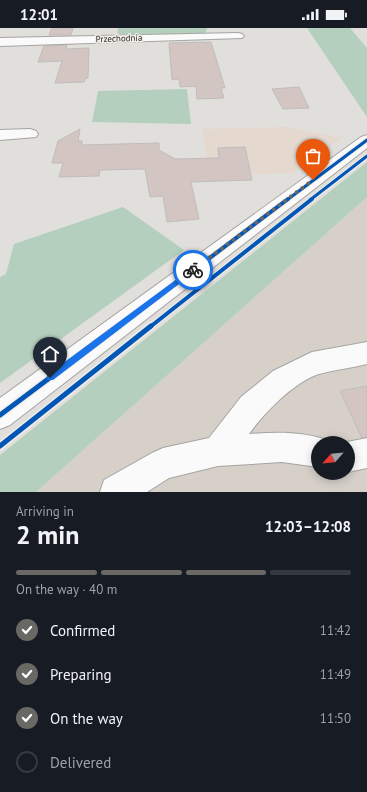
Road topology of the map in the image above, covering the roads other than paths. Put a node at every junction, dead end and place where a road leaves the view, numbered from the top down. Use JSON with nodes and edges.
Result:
{"nodes":[{"id":1,"x":216,"y":32,"type":"edge"},
{"id":2,"x":238,"y":36,"type":"dead end"},
{"id":3,"x":0,"y":42,"type":"edge"},
{"id":4,"x":30,"y":134,"type":"dead end"},
{"id":5,"x":0,"y":135,"type":"edge"},
{"id":6,"x":367,"y":140,"type":"edge"},
{"id":7,"x":367,"y":353,"type":"edge"},
{"id":8,"x":0,"y":415,"type":"edge"},
{"id":9,"x":218,"y":451,"type":"junction"},
{"id":10,"x":311,"y":451,"type":"edge"},
{"id":11,"x":367,"y":453,"type":"edge"},
{"id":12,"x":355,"y":455,"type":"edge"},
{"id":13,"x":116,"y":492,"type":"edge"}],
"edges":[{"from":1,"to":2,"type":"street","name":"Przechodnia"},
{"from":1,"to":3,"type":"street","name":"Przechodnia"},
{"from":4,"to":5,"type":"street"},
{"from":6,"to":8,"type":"street"},
{"from":7,"to":9,"type":"street"},
{"from":9,"to":10,"type":"street"},
{"from":9,"to":13,"type":"street"},
{"from":11,"to":12,"type":"street"}]}
